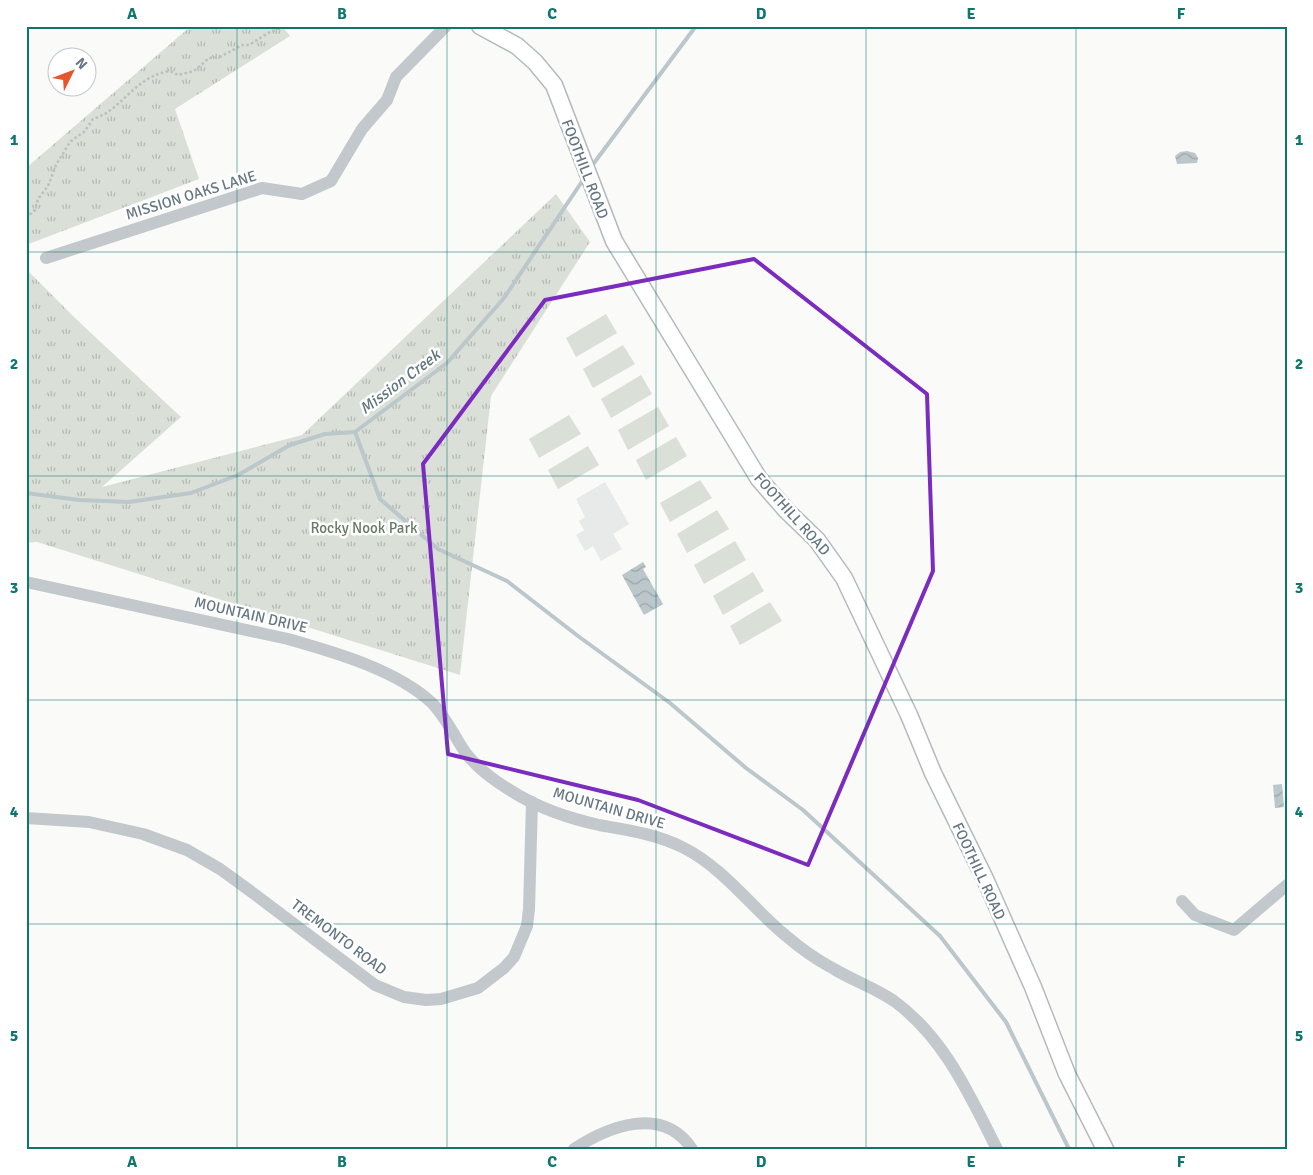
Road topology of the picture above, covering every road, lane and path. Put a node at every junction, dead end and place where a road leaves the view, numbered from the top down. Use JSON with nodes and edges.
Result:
{"nodes":[{"id":1,"x":286,"y":26,"type":"edge"},
{"id":2,"x":446,"y":26,"type":"edge"},
{"id":3,"x":480,"y":26,"type":"edge"},
{"id":4,"x":26,"y":218,"type":"edge"},
{"id":5,"x":46,"y":258,"type":"dead end"},
{"id":6,"x":26,"y":582,"type":"edge"},
{"id":7,"x":532,"y":802,"type":"junction"},
{"id":8,"x":26,"y":818,"type":"edge"},
{"id":9,"x":1287,"y":886,"type":"edge"},
{"id":10,"x":1182,"y":901,"type":"dead end"},
{"id":11,"x":574,"y":1149,"type":"edge"},
{"id":12,"x":692,"y":1149,"type":"edge"},
{"id":13,"x":997,"y":1149,"type":"edge"},
{"id":14,"x":1105,"y":1149,"type":"edge"}],
"edges":[{"from":1,"to":4,"type":"path"},
{"from":2,"to":5,"type":"street","name":"MISSION OAKS LANE"},
{"from":3,"to":14,"type":"main road","name":"FOOTHILL ROAD"},
{"from":6,"to":7,"type":"street","name":"MOUNTAIN DRIVE"},
{"from":7,"to":8,"type":"street","name":"TREMONTO ROAD"},
{"from":7,"to":13,"type":"street","name":"MOUNTAIN DRIVE"},
{"from":9,"to":10,"type":"street"},
{"from":11,"to":12,"type":"street"}]}
